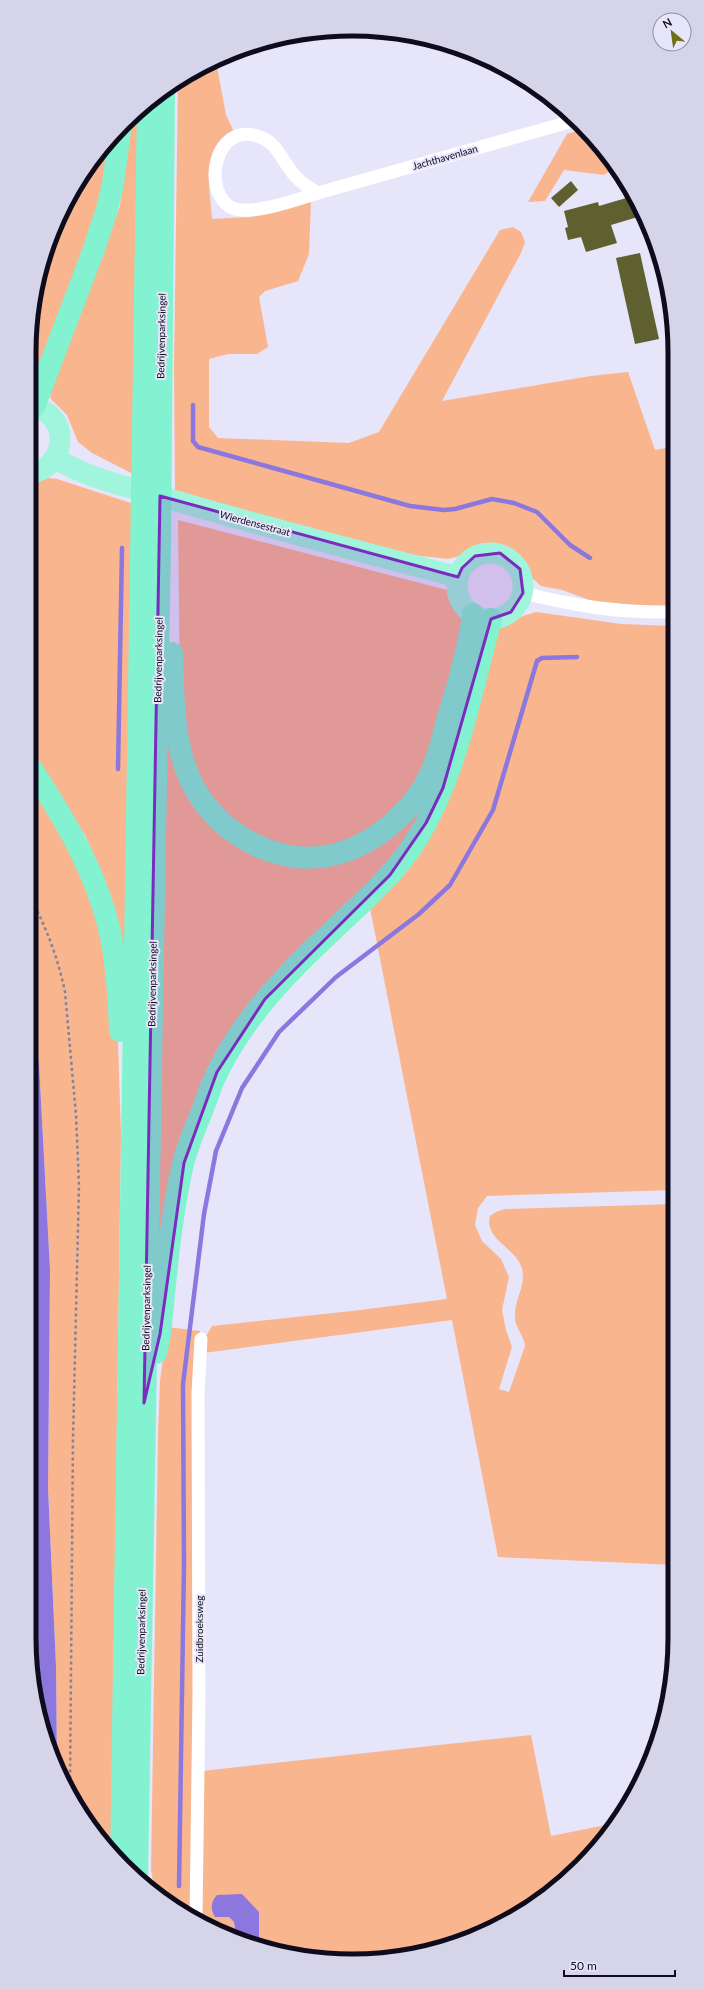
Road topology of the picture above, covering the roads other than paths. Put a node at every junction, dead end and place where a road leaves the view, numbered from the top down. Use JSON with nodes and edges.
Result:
{"nodes":[{"id":1,"x":164,"y":98,"type":"edge"},
{"id":2,"x":148,"y":111,"type":"edge"},
{"id":3,"x":568,"y":122,"type":"edge"},
{"id":4,"x":119,"y":139,"type":"edge"},
{"id":5,"x":318,"y":193,"type":"junction"},
{"id":6,"x":36,"y":394,"type":"edge"},
{"id":7,"x":36,"y":409,"type":"edge"},
{"id":8,"x":160,"y":411,"type":"junction"},
{"id":9,"x":56,"y":458,"type":"junction"},
{"id":10,"x":36,"y":473,"type":"edge"},
{"id":11,"x":458,"y":577,"type":"junction"},
{"id":12,"x":523,"y":593,"type":"junction"},
{"id":13,"x":668,"y":612,"type":"edge"},
{"id":14,"x":482,"y":617,"type":"junction"},
{"id":15,"x":36,"y":776,"type":"edge"},
{"id":16,"x":132,"y":1168,"type":"junction"},
{"id":17,"x":201,"y":1339,"type":"dead end"},
{"id":18,"x":144,"y":1403,"type":"junction"},
{"id":19,"x":121,"y":1853,"type":"edge"},
{"id":20,"x":137,"y":1869,"type":"edge"},
{"id":21,"x":196,"y":1913,"type":"edge"}],
"edges":[{"from":1,"to":8,"type":"highway","name":"Bedrijvenparksingel"},
{"from":2,"to":16,"type":"highway","name":"Bedrijvenparksingel"},
{"from":3,"to":5,"type":"street","name":"Jachthavenlaan"},
{"from":4,"to":6,"type":"highway"},
{"from":5,"to":5,"type":"street","name":"Jachthavenlaan"},
{"from":7,"to":9,"type":"main road"},
{"from":8,"to":14,"type":"highway"},
{"from":8,"to":18,"type":"highway","name":"Bedrijvenparksingel"},
{"from":9,"to":10,"type":"main road"},
{"from":9,"to":11,"type":"main road","name":"Wierdensestraat"},
{"from":11,"to":12,"type":"main road"},
{"from":11,"to":14,"type":"main road"},
{"from":12,"to":13,"type":"street"},
{"from":12,"to":14,"type":"main road"},
{"from":14,"to":18,"type":"highway"},
{"from":15,"to":16,"type":"highway"},
{"from":16,"to":19,"type":"highway","name":"Bedrijvenparksingel"},
{"from":17,"to":21,"type":"street","name":"Zuidbroeksweg"},
{"from":18,"to":20,"type":"highway","name":"Bedrijvenparksingel"}]}
